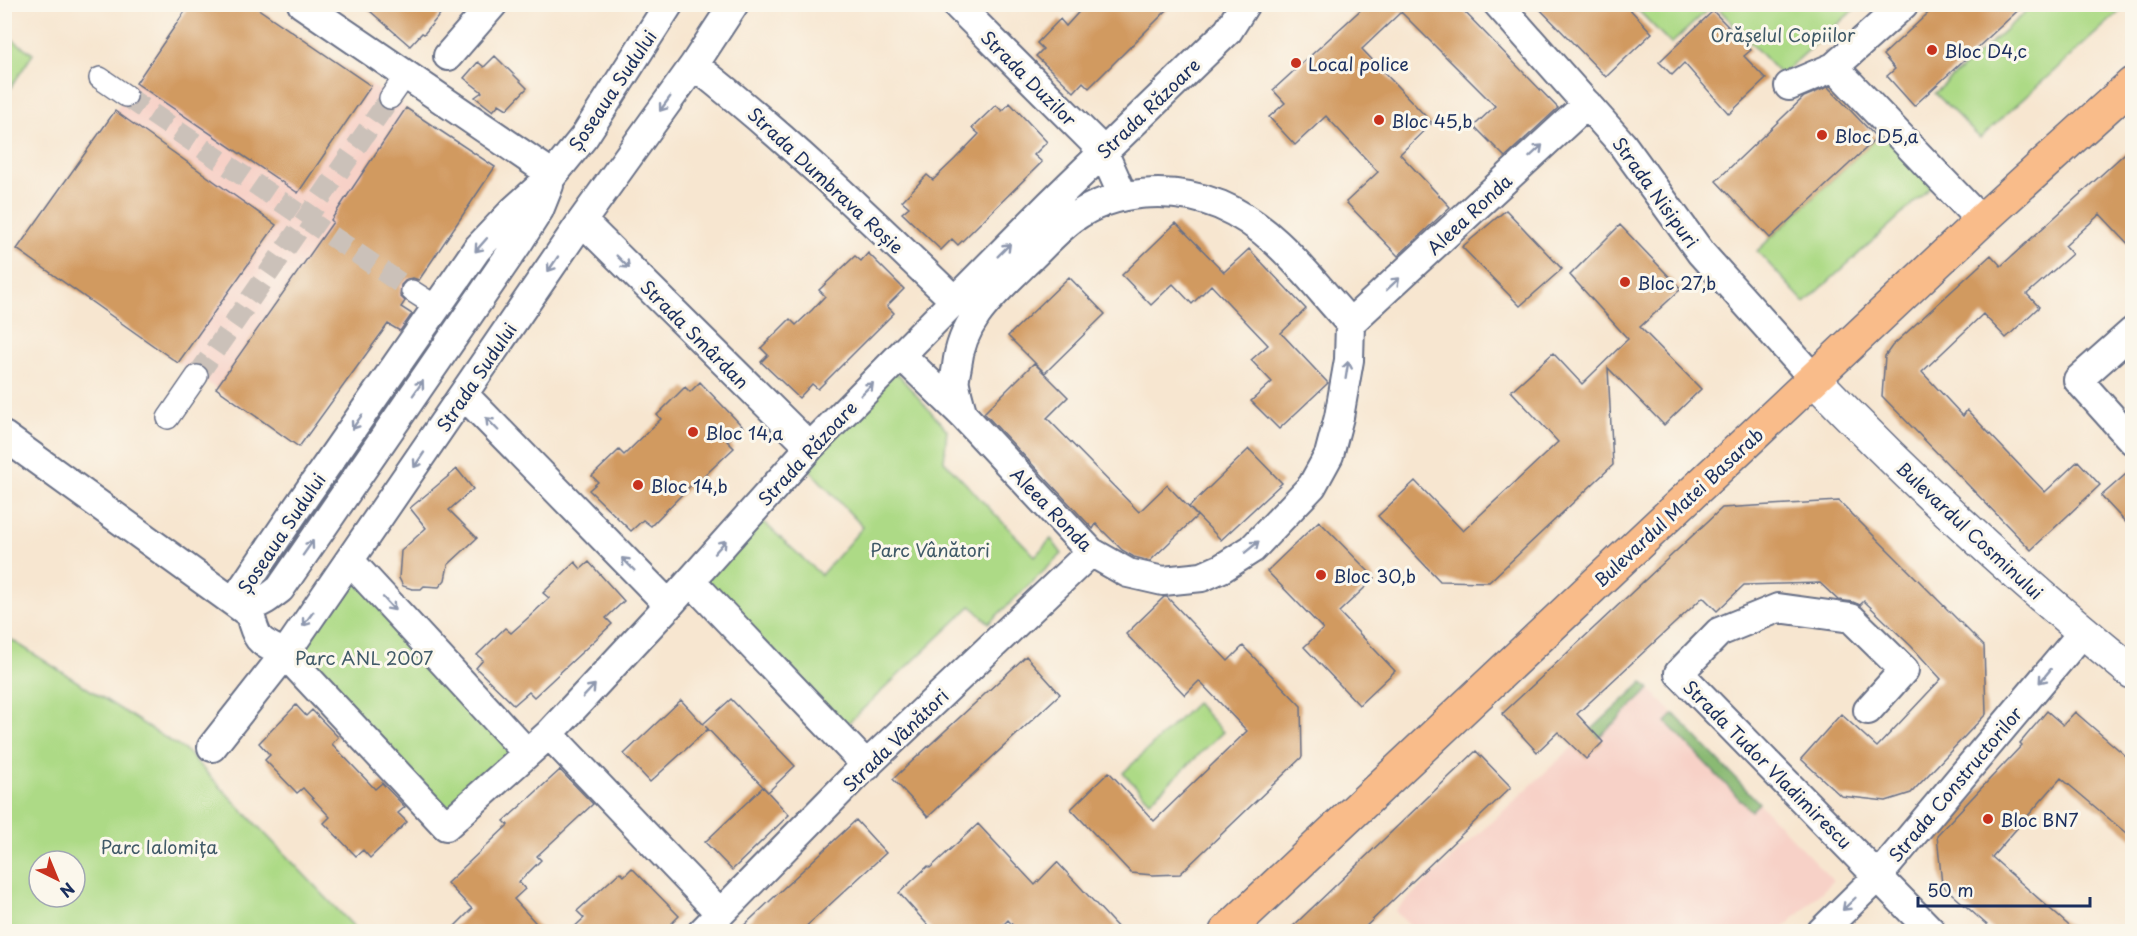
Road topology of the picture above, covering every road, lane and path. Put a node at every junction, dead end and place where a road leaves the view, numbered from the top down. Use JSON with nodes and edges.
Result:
{"nodes":[{"id":1,"x":302,"y":4,"type":"edge"},
{"id":2,"x":494,"y":4,"type":"edge"},
{"id":3,"x":669,"y":4,"type":"edge"},
{"id":4,"x":734,"y":4,"type":"edge"},
{"id":5,"x":956,"y":4,"type":"edge"},
{"id":6,"x":1245,"y":4,"type":"edge"},
{"id":7,"x":1498,"y":4,"type":"edge"},
{"id":8,"x":1904,"y":4,"type":"edge"},
{"id":9,"x":448,"y":56,"type":"dead end"},
{"id":10,"x":694,"y":65,"type":"junction"},
{"id":11,"x":1834,"y":67,"type":"junction"},
{"id":12,"x":100,"y":78,"type":"dead end"},
{"id":13,"x":2133,"y":84,"type":"edge"},
{"id":14,"x":1789,"y":87,"type":"dead end"},
{"id":15,"x":126,"y":96,"type":"tunnel mouth"},
{"id":16,"x":1587,"y":104,"type":"junction"},
{"id":17,"x":1103,"y":151,"type":"junction"},
{"id":18,"x":553,"y":175,"type":"junction"},
{"id":19,"x":1123,"y":196,"type":"junction"},
{"id":20,"x":1981,"y":220,"type":"junction"},
{"id":21,"x":582,"y":221,"type":"junction"},
{"id":22,"x":412,"y":291,"type":"tunnel mouth"},
{"id":23,"x":954,"y":300,"type":"junction"},
{"id":24,"x":437,"y":307,"type":"junction"},
{"id":25,"x":1350,"y":323,"type":"junction"},
{"id":26,"x":2129,"y":341,"type":"edge"},
{"id":27,"x":901,"y":355,"type":"junction"},
{"id":28,"x":197,"y":376,"type":"tunnel mouth"},
{"id":29,"x":1814,"y":380,"type":"junction"},
{"id":30,"x":464,"y":395,"type":"junction"},
{"id":31,"x":963,"y":415,"type":"junction"},
{"id":32,"x":168,"y":418,"type":"dead end"},
{"id":33,"x":4,"y":436,"type":"edge"},
{"id":34,"x":2133,"y":440,"type":"edge"},
{"id":35,"x":810,"y":447,"type":"junction"},
{"id":36,"x":1091,"y":552,"type":"junction"},
{"id":37,"x":350,"y":561,"type":"junction"},
{"id":38,"x":691,"y":581,"type":"junction"},
{"id":39,"x":234,"y":601,"type":"junction"},
{"id":40,"x":669,"y":605,"type":"junction"},
{"id":41,"x":2083,"y":632,"type":"junction"},
{"id":42,"x":285,"y":654,"type":"junction"},
{"id":43,"x":2133,"y":672,"type":"edge"},
{"id":44,"x":1868,"y":710,"type":"dead end"},
{"id":45,"x":549,"y":734,"type":"junction"},
{"id":46,"x":212,"y":747,"type":"dead end"},
{"id":47,"x":527,"y":753,"type":"junction"},
{"id":48,"x":867,"y":766,"type":"junction"},
{"id":49,"x":1878,"y":876,"type":"junction"},
{"id":50,"x":711,"y":922,"type":"edge"},
{"id":51,"x":1226,"y":932,"type":"edge"},
{"id":52,"x":1821,"y":932,"type":"edge"},
{"id":53,"x":1932,"y":932,"type":"edge"}],
"edges":[{"from":1,"to":18,"type":"street"},
{"from":2,"to":9,"type":"street"},
{"from":3,"to":18,"type":"street","name":"Șoseaua Sudului"},
{"from":4,"to":10,"type":"street","name":"Strada Sudului"},
{"from":5,"to":17,"type":"street","name":"Strada Duzilor"},
{"from":6,"to":17,"type":"street","name":"Strada Răzoare"},
{"from":7,"to":16,"type":"street","name":"Strada Nisipuri"},
{"from":8,"to":11,"type":"street"},
{"from":10,"to":21,"type":"street","name":"Strada Sudului","one_way":true},
{"from":10,"to":23,"type":"street","name":"Strada Dumbrava Roșie"},
{"from":11,"to":14,"type":"street"},
{"from":11,"to":20,"type":"street"},
{"from":12,"to":15,"type":"street"},
{"from":13,"to":20,"type":"main road","name":"Bulevardul Matei Basarab"},
{"from":25,"to":16,"type":"street","name":"Aleea Ronda","one_way":true},
{"from":16,"to":29,"type":"street","name":"Strada Nisipuri"},
{"from":17,"to":19,"type":"street"},
{"from":23,"to":17,"type":"street","name":"Strada Răzoare","one_way":true},
{"from":18,"to":24,"type":"street","name":"Șoseaua Sudului","one_way":true},
{"from":39,"to":18,"type":"street","name":"Șoseaua Sudului","one_way":true},
{"from":19,"to":25,"type":"street","name":"Aleea Ronda"},
{"from":19,"to":31,"type":"street","name":"Aleea Ronda"},
{"from":20,"to":29,"type":"main road","name":"Bulevardul Matei Basarab"},
{"from":21,"to":30,"type":"street","name":"Strada Sudului","one_way":true},
{"from":21,"to":35,"type":"street","name":"Strada Smârdan","one_way":true},
{"from":22,"to":24,"type":"street"},
{"from":23,"to":27,"type":"street","name":"Strada Răzoare"},
{"from":24,"to":39,"type":"street","name":"Șoseaua Sudului","one_way":true},
{"from":36,"to":25,"type":"street","name":"Aleea Ronda","one_way":true},
{"from":26,"to":34,"type":"street"},
{"from":27,"to":31,"type":"street","name":"Aleea Ronda"},
{"from":35,"to":27,"type":"street","name":"Strada Răzoare","one_way":true},
{"from":28,"to":32,"type":"street"},
{"from":29,"to":41,"type":"street","name":"Bulevardul Cosminului"},
{"from":29,"to":51,"type":"main road","name":"Bulevardul Matei Basarab"},
{"from":30,"to":37,"type":"street","name":"Strada Sudului","one_way":true},
{"from":40,"to":30,"type":"street","one_way":true},
{"from":31,"to":36,"type":"street","name":"Aleea Ronda"},
{"from":33,"to":39,"type":"street"},
{"from":38,"to":35,"type":"street","name":"Strada Răzoare","one_way":true},
{"from":36,"to":48,"type":"street","name":"Strada Vânători"},
{"from":37,"to":42,"type":"street","name":"Strada Sudului","one_way":true},
{"from":37,"to":47,"type":"street","one_way":true},
{"from":38,"to":40,"type":"street","name":"Strada Răzoare"},
{"from":38,"to":48,"type":"street"},
{"from":39,"to":42,"type":"street"},
{"from":45,"to":40,"type":"street","name":"Strada Răzoare","one_way":true},
{"from":41,"to":43,"type":"street","name":"Bulevardul Cosminului"},
{"from":41,"to":49,"type":"street","name":"Strada Constructorilor","one_way":true},
{"from":42,"to":46,"type":"street","name":"Strada Sudului"},
{"from":42,"to":47,"type":"street","name":"Strada Răzoare"},
{"from":44,"to":49,"type":"street","name":"Strada Tudor Vladimirescu"},
{"from":45,"to":47,"type":"street","name":"Strada Răzoare"},
{"from":45,"to":50,"type":"street"},
{"from":48,"to":50,"type":"street","name":"Strada Vânători"},
{"from":49,"to":52,"type":"street","name":"Strada Constructorilor","one_way":true},
{"from":49,"to":53,"type":"street","name":"Strada Tudor Vladimirescu"}]}
